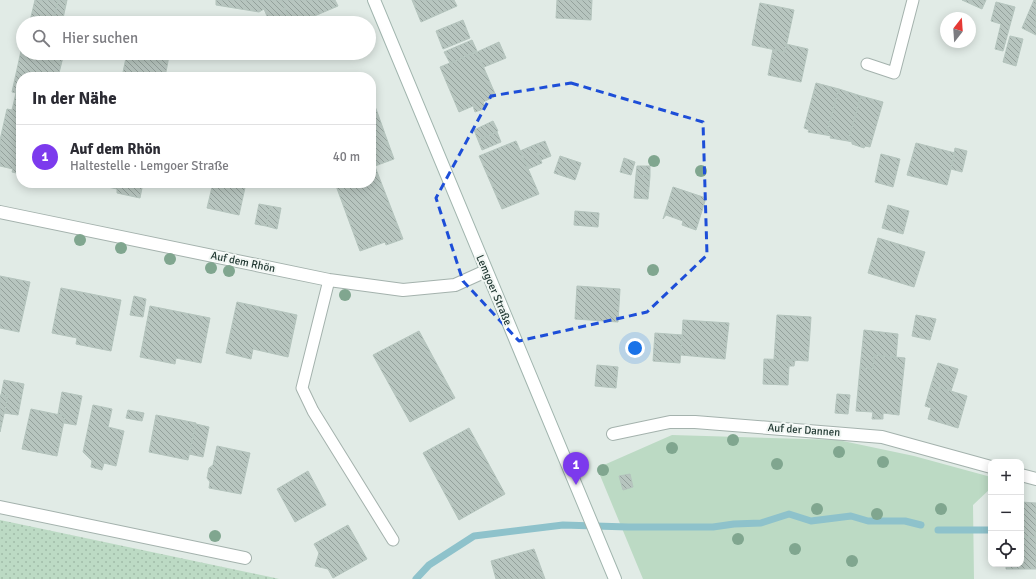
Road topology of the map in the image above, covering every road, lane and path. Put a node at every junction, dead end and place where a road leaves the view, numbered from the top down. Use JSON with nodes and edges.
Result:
{"nodes":[{"id":1,"x":374,"y":0,"type":"edge"},
{"id":2,"x":913,"y":0,"type":"edge"},
{"id":3,"x":867,"y":64,"type":"dead end"},
{"id":4,"x":0,"y":212,"type":"edge"},
{"id":5,"x":486,"y":271,"type":"junction"},
{"id":6,"x":329,"y":280,"type":"junction"},
{"id":7,"x":613,"y":434,"type":"dead end"},
{"id":8,"x":988,"y":466,"type":"edge"},
{"id":9,"x":1024,"y":476,"type":"edge"},
{"id":10,"x":1036,"y":479,"type":"edge"},
{"id":11,"x":0,"y":507,"type":"edge"},
{"id":12,"x":393,"y":540,"type":"dead end"},
{"id":13,"x":245,"y":558,"type":"dead end"},
{"id":14,"x":615,"y":579,"type":"edge"}],
"edges":[{"from":1,"to":5,"type":"street","name":"Lemgoer Straße"},
{"from":2,"to":3,"type":"lane"},
{"from":4,"to":6,"type":"street","name":"Auf dem Rhön"},
{"from":5,"to":6,"type":"street","name":"Auf dem Rhön"},
{"from":5,"to":14,"type":"street","name":"Lemgoer Straße"},
{"from":6,"to":12,"type":"lane"},
{"from":7,"to":8,"type":"street","name":"Auf der Dannen"},
{"from":9,"to":10,"type":"street"},
{"from":11,"to":13,"type":"street"}]}
